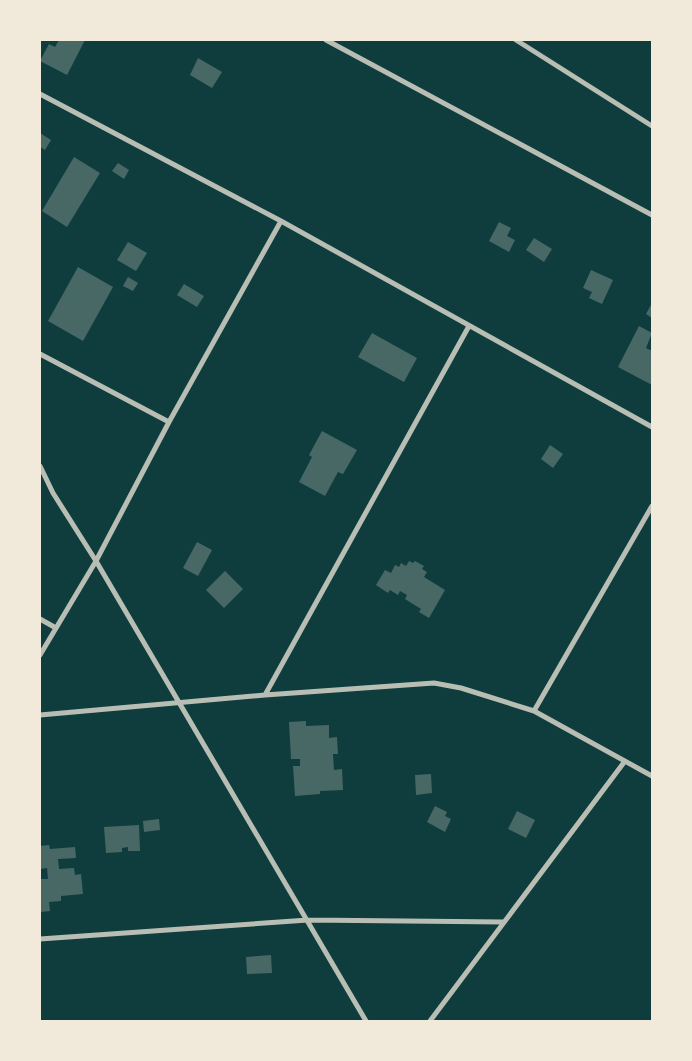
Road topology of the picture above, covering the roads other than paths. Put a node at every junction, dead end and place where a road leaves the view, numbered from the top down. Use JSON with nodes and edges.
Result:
{"nodes":[{"id":1,"x":326,"y":40,"type":"edge"},
{"id":2,"x":516,"y":40,"type":"edge"},
{"id":3,"x":40,"y":94,"type":"edge"},
{"id":4,"x":652,"y":126,"type":"edge"},
{"id":5,"x":652,"y":215,"type":"edge"},
{"id":6,"x":282,"y":221,"type":"junction"},
{"id":7,"x":469,"y":326,"type":"junction"},
{"id":8,"x":40,"y":354,"type":"edge"},
{"id":9,"x":168,"y":422,"type":"junction"},
{"id":10,"x":652,"y":427,"type":"edge"},
{"id":11,"x":40,"y":466,"type":"edge"},
{"id":12,"x":652,"y":506,"type":"edge"},
{"id":13,"x":96,"y":561,"type":"junction"},
{"id":14,"x":40,"y":619,"type":"edge"},
{"id":15,"x":56,"y":628,"type":"junction"},
{"id":16,"x":40,"y":655,"type":"edge"},
{"id":17,"x":265,"y":695,"type":"junction"},
{"id":18,"x":179,"y":704,"type":"junction"},
{"id":19,"x":534,"y":711,"type":"junction"},
{"id":20,"x":40,"y":715,"type":"edge"},
{"id":21,"x":625,"y":761,"type":"junction"},
{"id":22,"x":652,"y":776,"type":"edge"},
{"id":23,"x":308,"y":920,"type":"junction"},
{"id":24,"x":503,"y":922,"type":"junction"},
{"id":25,"x":40,"y":939,"type":"edge"},
{"id":26,"x":366,"y":1021,"type":"edge"},
{"id":27,"x":430,"y":1021,"type":"edge"}],
"edges":[{"from":1,"to":5,"type":"street"},
{"from":2,"to":4,"type":"street"},
{"from":3,"to":6,"type":"street"},
{"from":6,"to":7,"type":"street"},
{"from":6,"to":9,"type":"street"},
{"from":7,"to":10,"type":"street"},
{"from":7,"to":17,"type":"street"},
{"from":8,"to":9,"type":"street"},
{"from":9,"to":13,"type":"street"},
{"from":11,"to":13,"type":"street"},
{"from":12,"to":19,"type":"street"},
{"from":13,"to":15,"type":"street"},
{"from":13,"to":18,"type":"street"},
{"from":14,"to":15,"type":"street"},
{"from":15,"to":16,"type":"street"},
{"from":17,"to":18,"type":"street"},
{"from":17,"to":19,"type":"street"},
{"from":18,"to":20,"type":"street"},
{"from":18,"to":23,"type":"street"},
{"from":19,"to":21,"type":"street"},
{"from":21,"to":22,"type":"street"},
{"from":21,"to":24,"type":"street"},
{"from":23,"to":24,"type":"street"},
{"from":23,"to":25,"type":"street"},
{"from":23,"to":26,"type":"street"},
{"from":24,"to":27,"type":"street"}]}
